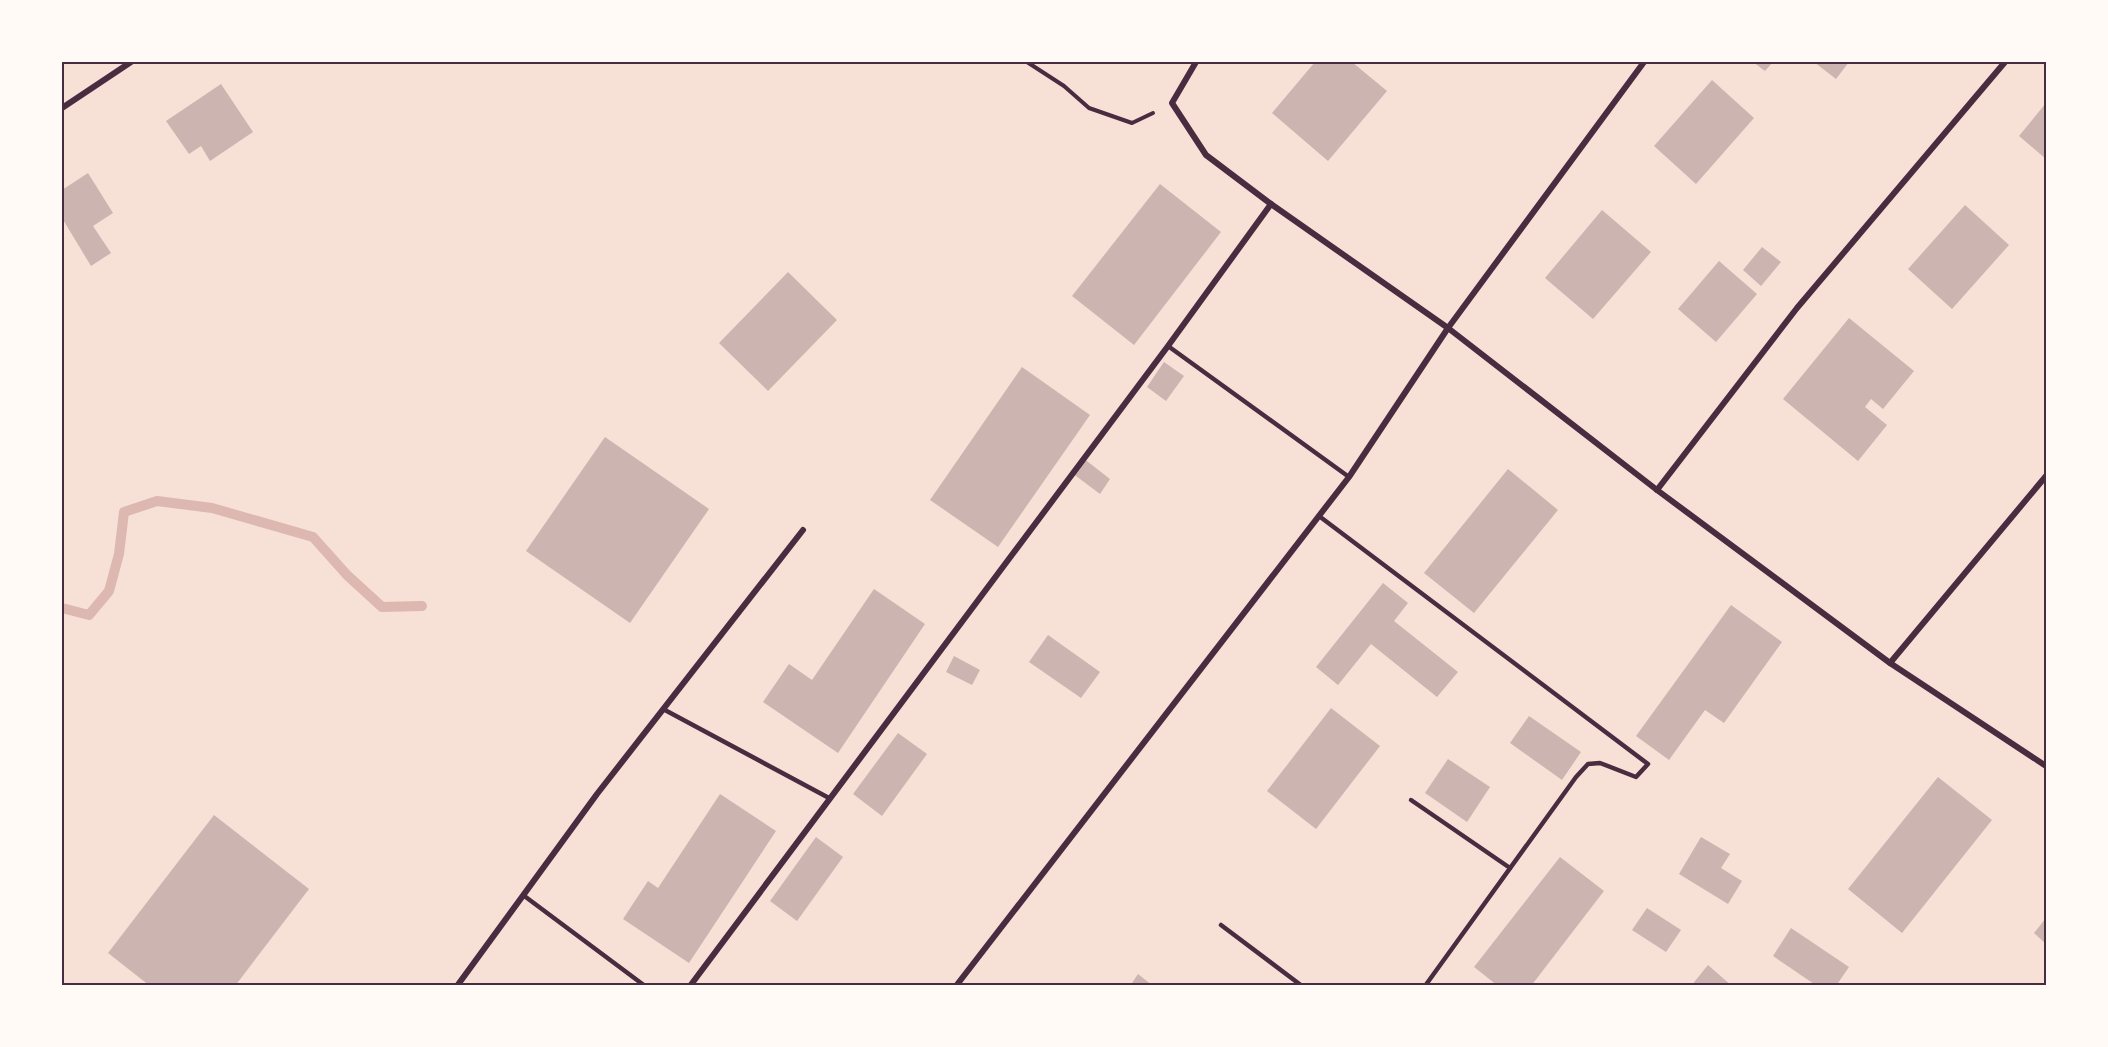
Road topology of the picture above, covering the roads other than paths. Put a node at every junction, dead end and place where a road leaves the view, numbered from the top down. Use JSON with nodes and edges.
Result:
{"nodes":[{"id":1,"x":131,"y":62,"type":"edge"},
{"id":2,"x":1196,"y":62,"type":"edge"},
{"id":3,"x":1644,"y":62,"type":"edge"},
{"id":4,"x":2005,"y":62,"type":"edge"},
{"id":5,"x":62,"y":108,"type":"edge"},
{"id":6,"x":1271,"y":204,"type":"junction"},
{"id":7,"x":1448,"y":328,"type":"junction"},
{"id":8,"x":1168,"y":346,"type":"junction"},
{"id":9,"x":2046,"y":476,"type":"edge"},
{"id":10,"x":1349,"y":477,"type":"junction"},
{"id":11,"x":1657,"y":490,"type":"junction"},
{"id":12,"x":1319,"y":516,"type":"junction"},
{"id":13,"x":803,"y":530,"type":"dead end"},
{"id":14,"x":1890,"y":663,"type":"junction"},
{"id":15,"x":663,"y":709,"type":"junction"},
{"id":16,"x":2046,"y":766,"type":"edge"},
{"id":17,"x":829,"y":798,"type":"junction"},
{"id":18,"x":1411,"y":800,"type":"dead end"},
{"id":19,"x":1510,"y":868,"type":"junction"},
{"id":20,"x":523,"y":895,"type":"junction"},
{"id":21,"x":1221,"y":926,"type":"dead end"},
{"id":22,"x":457,"y":986,"type":"edge"},
{"id":23,"x":645,"y":986,"type":"edge"},
{"id":24,"x":690,"y":986,"type":"edge"},
{"id":25,"x":956,"y":986,"type":"edge"},
{"id":26,"x":1302,"y":986,"type":"edge"},
{"id":27,"x":1425,"y":986,"type":"edge"}],
"edges":[{"from":1,"to":5,"type":"street"},
{"from":2,"to":6,"type":"street"},
{"from":3,"to":7,"type":"street"},
{"from":4,"to":11,"type":"street"},
{"from":6,"to":7,"type":"street"},
{"from":6,"to":8,"type":"street"},
{"from":7,"to":10,"type":"street"},
{"from":7,"to":11,"type":"street"},
{"from":8,"to":10,"type":"lane"},
{"from":8,"to":17,"type":"street"},
{"from":9,"to":14,"type":"street"},
{"from":10,"to":12,"type":"street"},
{"from":11,"to":14,"type":"street"},
{"from":12,"to":19,"type":"lane"},
{"from":12,"to":25,"type":"street"},
{"from":13,"to":15,"type":"street"},
{"from":14,"to":16,"type":"street"},
{"from":15,"to":17,"type":"lane"},
{"from":15,"to":20,"type":"street"},
{"from":17,"to":24,"type":"street"},
{"from":18,"to":19,"type":"lane"},
{"from":19,"to":27,"type":"lane"},
{"from":20,"to":22,"type":"street"},
{"from":20,"to":23,"type":"lane"},
{"from":21,"to":26,"type":"lane"}]}
